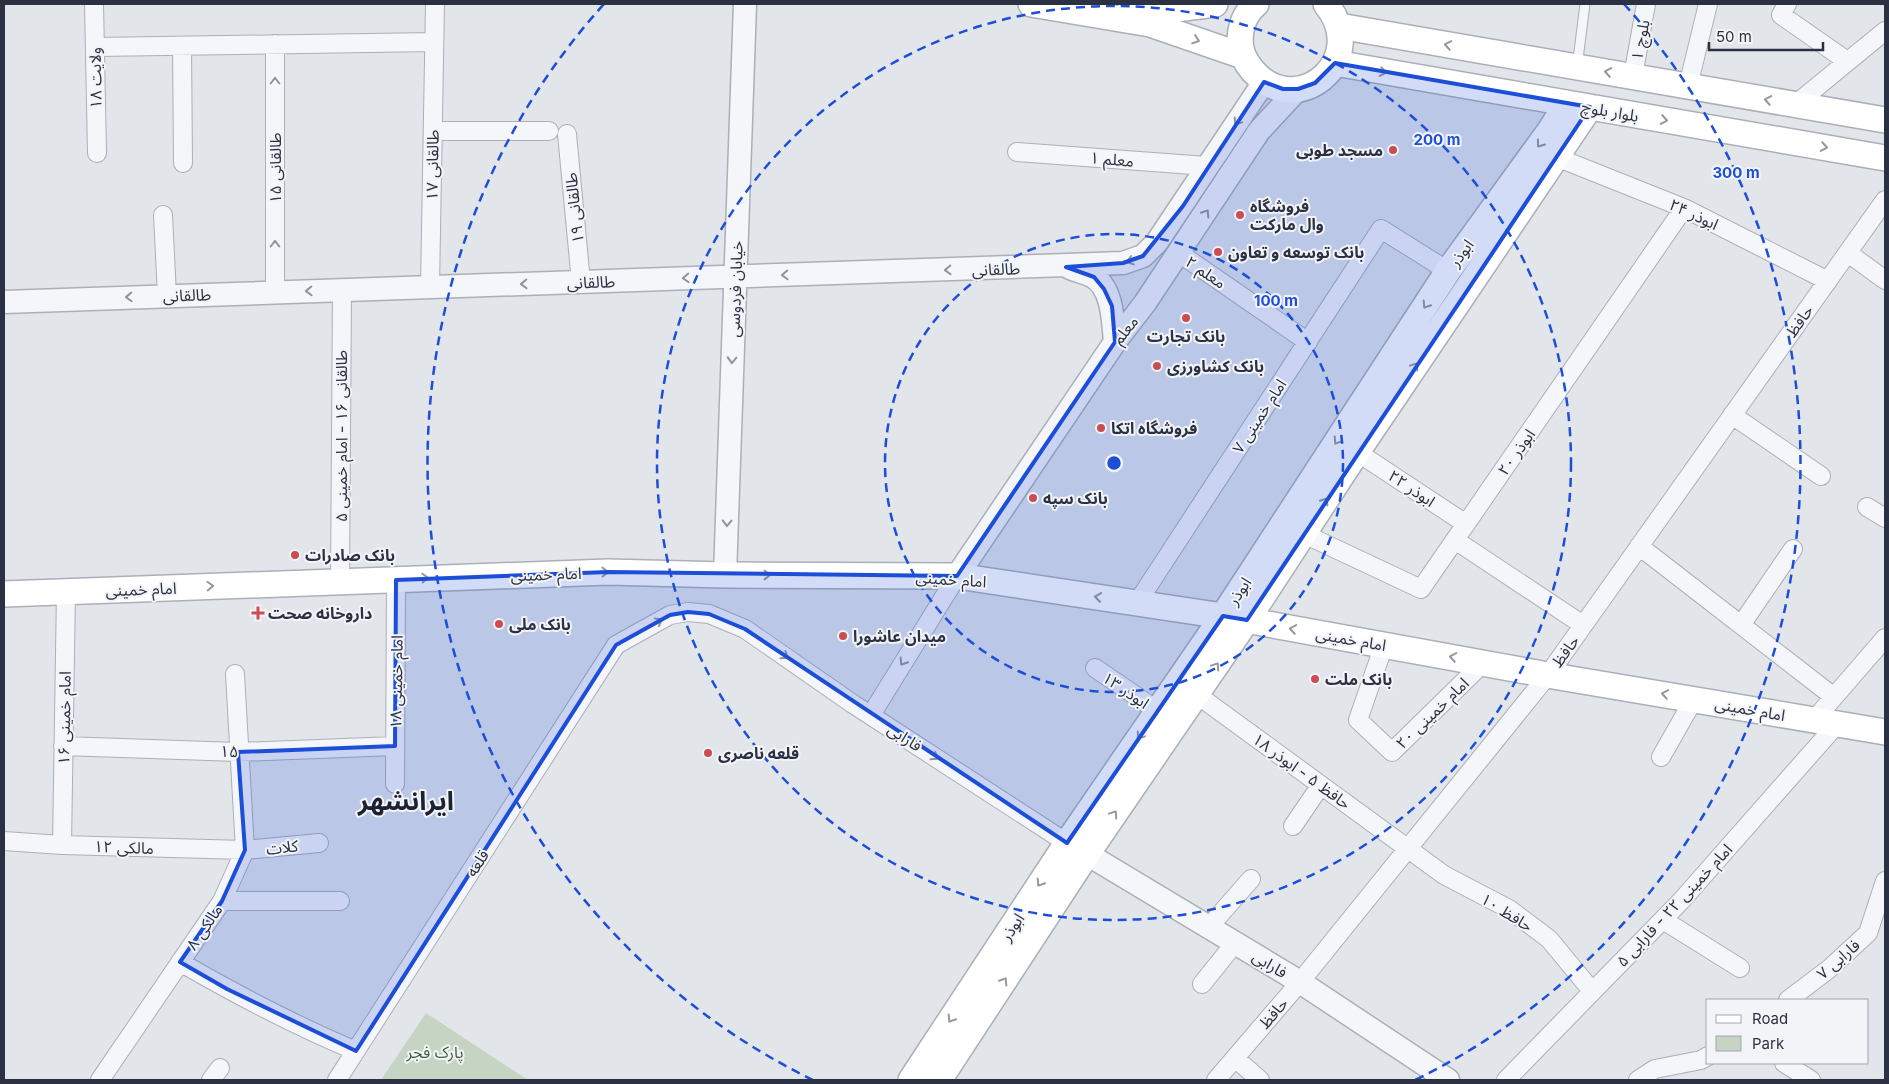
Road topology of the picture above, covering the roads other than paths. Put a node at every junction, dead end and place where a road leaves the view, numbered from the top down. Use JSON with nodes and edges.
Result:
{"nodes":[{"id":1,"x":94,"y":4,"type":"edge"},
{"id":2,"x":435,"y":4,"type":"edge"},
{"id":3,"x":745,"y":4,"type":"edge"},
{"id":4,"x":1031,"y":4,"type":"edge"},
{"id":5,"x":1114,"y":4,"type":"edge"},
{"id":6,"x":1215,"y":4,"type":"edge"},
{"id":7,"x":1256,"y":4,"type":"edge"},
{"id":8,"x":1585,"y":4,"type":"edge"},
{"id":9,"x":1646,"y":4,"type":"edge"},
{"id":10,"x":1708,"y":4,"type":"edge"},
{"id":11,"x":1787,"y":4,"type":"edge"},
{"id":12,"x":1335,"y":12,"type":"edge"},
{"id":13,"x":1157,"y":13,"type":"edge"},
{"id":14,"x":1885,"y":31,"type":"edge"},
{"id":15,"x":434,"y":42,"type":"junction"},
{"id":16,"x":275,"y":44,"type":"junction"},
{"id":17,"x":182,"y":46,"type":"junction"},
{"id":18,"x":95,"y":47,"type":"junction"},
{"id":19,"x":1243,"y":56,"type":"junction"},
{"id":20,"x":1847,"y":61,"type":"junction"},
{"id":21,"x":1335,"y":63,"type":"junction"},
{"id":22,"x":1577,"y":67,"type":"junction"},
{"id":23,"x":1633,"y":76,"type":"junction"},
{"id":24,"x":1264,"y":82,"type":"junction"},
{"id":25,"x":1688,"y":86,"type":"junction"},
{"id":26,"x":1298,"y":89,"type":"junction"},
{"id":27,"x":1796,"y":104,"type":"junction"},
{"id":28,"x":1579,"y":105,"type":"junction"},
{"id":29,"x":1885,"y":120,"type":"edge"},
{"id":30,"x":549,"y":130,"type":"dead end"},
{"id":31,"x":433,"y":131,"type":"junction"},
{"id":32,"x":567,"y":134,"type":"dead end"},
{"id":33,"x":1017,"y":152,"type":"dead end"},
{"id":34,"x":97,"y":153,"type":"dead end"},
{"id":35,"x":1556,"y":157,"type":"junction"},
{"id":36,"x":1884,"y":160,"type":"edge"},
{"id":37,"x":183,"y":163,"type":"dead end"},
{"id":38,"x":1207,"y":166,"type":"junction"},
{"id":39,"x":1885,"y":200,"type":"edge"},
{"id":40,"x":1684,"y":208,"type":"junction"},
{"id":41,"x":163,"y":215,"type":"dead end"},
{"id":42,"x":1848,"y":253,"type":"junction"},
{"id":43,"x":1179,"y":254,"type":"junction"},
{"id":44,"x":1066,"y":266,"type":"junction"},
{"id":45,"x":1448,"y":271,"type":"junction"},
{"id":46,"x":735,"y":276,"type":"junction"},
{"id":47,"x":1885,"y":280,"type":"edge"},
{"id":48,"x":1828,"y":281,"type":"junction"},
{"id":49,"x":581,"y":282,"type":"junction"},
{"id":50,"x":430,"y":287,"type":"junction"},
{"id":51,"x":342,"y":290,"type":"junction"},
{"id":52,"x":275,"y":292,"type":"junction"},
{"id":53,"x":167,"y":296,"type":"junction"},
{"id":54,"x":4,"y":302,"type":"edge"},
{"id":55,"x":1115,"y":342,"type":"junction"},
{"id":56,"x":1308,"y":342,"type":"junction"},
{"id":57,"x":1732,"y":415,"type":"junction"},
{"id":58,"x":1358,"y":452,"type":"junction"},
{"id":59,"x":1821,"y":476,"type":"dead end"},
{"id":60,"x":1867,"y":507,"type":"dead end"},
{"id":61,"x":1885,"y":518,"type":"edge"},
{"id":62,"x":1466,"y":524,"type":"junction"},
{"id":63,"x":1304,"y":534,"type":"junction"},
{"id":64,"x":1455,"y":540,"type":"junction"},
{"id":65,"x":1640,"y":546,"type":"junction"},
{"id":66,"x":1793,"y":549,"type":"dead end"},
{"id":67,"x":725,"y":575,"type":"junction"},
{"id":68,"x":957,"y":576,"type":"junction"},
{"id":69,"x":396,"y":580,"type":"junction"},
{"id":70,"x":340,"y":581,"type":"junction"},
{"id":71,"x":66,"y":591,"type":"junction"},
{"id":72,"x":4,"y":594,"type":"edge"},
{"id":73,"x":1137,"y":603,"type":"junction"},
{"id":74,"x":1223,"y":616,"type":"junction"},
{"id":75,"x":1247,"y":620,"type":"junction"},
{"id":76,"x":1583,"y":625,"type":"junction"},
{"id":77,"x":1741,"y":625,"type":"junction"},
{"id":78,"x":1885,"y":638,"type":"edge"},
{"id":79,"x":616,"y":645,"type":"joint"},
{"id":80,"x":1384,"y":645,"type":"junction"},
{"id":81,"x":1483,"y":663,"type":"junction"},
{"id":82,"x":1095,"y":668,"type":"dead end"},
{"id":83,"x":235,"y":674,"type":"dead end"},
{"id":84,"x":1548,"y":674,"type":"junction"},
{"id":85,"x":1196,"y":694,"type":"junction"},
{"id":86,"x":1834,"y":697,"type":"junction"},
{"id":87,"x":1694,"y":699,"type":"junction"},
{"id":88,"x":1158,"y":711,"type":"junction"},
{"id":89,"x":871,"y":715,"type":"junction"},
{"id":90,"x":1826,"y":722,"type":"junction"},
{"id":91,"x":1885,"y":732,"type":"edge"},
{"id":92,"x":63,"y":746,"type":"junction"},
{"id":93,"x":395,"y":746,"type":"junction"},
{"id":94,"x":238,"y":752,"type":"junction"},
{"id":95,"x":1661,"y":757,"type":"dead end"},
{"id":96,"x":395,"y":784,"type":"dead end"},
{"id":97,"x":1321,"y":785,"type":"junction"},
{"id":98,"x":1293,"y":826,"type":"dead end"},
{"id":99,"x":4,"y":841,"type":"edge"},
{"id":100,"x":319,"y":843,"type":"dead end"},
{"id":101,"x":62,"y":845,"type":"junction"},
{"id":102,"x":1409,"y":847,"type":"junction"},
{"id":103,"x":1077,"y":849,"type":"junction"},
{"id":104,"x":245,"y":850,"type":"junction"},
{"id":105,"x":1251,"y":879,"type":"dead end"},
{"id":106,"x":1885,"y":881,"type":"edge"},
{"id":107,"x":222,"y":901,"type":"junction"},
{"id":108,"x":340,"y":901,"type":"dead end"},
{"id":109,"x":1663,"y":920,"type":"junction"},
{"id":110,"x":1209,"y":927,"type":"junction"},
{"id":111,"x":1235,"y":944,"type":"junction"},
{"id":112,"x":180,"y":962,"type":"junction"},
{"id":113,"x":1740,"y":968,"type":"dead end"},
{"id":114,"x":1300,"y":982,"type":"junction"},
{"id":115,"x":1202,"y":984,"type":"dead end"},
{"id":116,"x":1592,"y":991,"type":"junction"},
{"id":117,"x":1789,"y":999,"type":"edge"},
{"id":118,"x":356,"y":1051,"type":"junction"},
{"id":119,"x":1706,"y":1057,"type":"edge"},
{"id":120,"x":1235,"y":1058,"type":"junction"},
{"id":121,"x":1786,"y":1064,"type":"edge"},
{"id":122,"x":1442,"y":1079,"type":"edge"},
{"id":123,"x":100,"y":1080,"type":"edge"},
{"id":124,"x":337,"y":1080,"type":"edge"},
{"id":125,"x":911,"y":1080,"type":"edge"},
{"id":126,"x":939,"y":1080,"type":"edge"},
{"id":127,"x":1216,"y":1080,"type":"edge"},
{"id":128,"x":1260,"y":1080,"type":"edge"},
{"id":129,"x":1506,"y":1080,"type":"edge"},
{"id":130,"x":1638,"y":1080,"type":"edge"},
{"id":131,"x":1811,"y":1080,"type":"edge"}],
"edges":[{"from":1,"to":18,"type":"street","name":"ولایت ۱۸"},
{"from":2,"to":15,"type":"street","name":"طالقانی ۱۷"},
{"from":3,"to":46,"type":"street","name":"خیابان فردوسی"},
{"from":4,"to":13,"type":"main road"},
{"from":5,"to":13,"type":"main road"},
{"from":6,"to":13,"type":"main road"},
{"from":7,"to":19,"type":"main road"},
{"from":8,"to":22,"type":"lane"},
{"from":9,"to":23,"type":"street","name":"بلوچ ۱"},
{"from":10,"to":25,"type":"street"},
{"from":11,"to":20,"type":"street"},
{"from":12,"to":21,"type":"main road"},
{"from":22,"to":12,"type":"main road","one_way":true},
{"from":13,"to":19,"type":"main road","one_way":true},
{"from":14,"to":20,"type":"street"},
{"from":15,"to":16,"type":"street"},
{"from":15,"to":31,"type":"street","name":"طالقانی ۱۷"},
{"from":16,"to":17,"type":"street"},
{"from":52,"to":16,"type":"street","name":"طالقانی ۱۵","one_way":true},
{"from":17,"to":18,"type":"street"},
{"from":17,"to":37,"type":"street"},
{"from":18,"to":34,"type":"street","name":"ولایت ۱۸"},
{"from":19,"to":24,"type":"main road"},
{"from":20,"to":27,"type":"street"},
{"from":21,"to":26,"type":"main road"},
{"from":21,"to":28,"type":"main road","name":"بلوار بلوچ","one_way":true},
{"from":23,"to":22,"type":"main road","one_way":true},
{"from":23,"to":25,"type":"main road"},
{"from":24,"to":26,"type":"main road"},
{"from":24,"to":38,"type":"street","one_way":true},
{"from":27,"to":25,"type":"main road","one_way":true},
{"from":43,"to":26,"type":"street","name":"معلم","one_way":true},
{"from":27,"to":29,"type":"main road"},
{"from":28,"to":35,"type":"main road","name":"ابوذر"},
{"from":28,"to":36,"type":"main road","name":"بلوار بلوچ","one_way":true},
{"from":28,"to":45,"type":"main road","name":"ابوذر","one_way":true},
{"from":30,"to":31,"type":"street"},
{"from":31,"to":50,"type":"street","name":"طالقانی ۱۷"},
{"from":32,"to":49,"type":"street","name":"طالقانی ۱۹"},
{"from":33,"to":38,"type":"street","name":"معلم ۱"},
{"from":35,"to":40,"type":"street","name":"ابوذر ۲۴"},
{"from":58,"to":35,"type":"main road","name":"ابوذر","one_way":true},
{"from":38,"to":44,"type":"street","name":"طالقانی","one_way":true},
{"from":39,"to":42,"type":"street","name":"حافظ"},
{"from":40,"to":48,"type":"street","name":"ابوذر ۲۴"},
{"from":40,"to":62,"type":"street","name":"ابوذر ۲۰"},
{"from":41,"to":53,"type":"street"},
{"from":42,"to":47,"type":"street"},
{"from":42,"to":48,"type":"street","name":"حافظ"},
{"from":43,"to":55,"type":"street","name":"معلم"},
{"from":43,"to":56,"type":"street","name":"معلم ۲"},
{"from":44,"to":46,"type":"street","name":"طالقانی","one_way":true},
{"from":44,"to":55,"type":"street"},
{"from":45,"to":56,"type":"street","name":"امام خمینی ۷"},
{"from":45,"to":74,"type":"main road","name":"ابوذر","one_way":true},
{"from":46,"to":49,"type":"street","name":"طالقانی","one_way":true},
{"from":46,"to":67,"type":"street","name":"خیابان فردوسی","one_way":true},
{"from":48,"to":57,"type":"street","name":"حافظ"},
{"from":49,"to":50,"type":"street","name":"طالقانی","one_way":true},
{"from":50,"to":51,"type":"street","name":"طالقانی"},
{"from":51,"to":52,"type":"street","name":"طالقانی","one_way":true},
{"from":51,"to":70,"type":"street","name":"طالقانی ۱۶ - امام خمینی ۵"},
{"from":52,"to":53,"type":"street","name":"طالقانی"},
{"from":53,"to":54,"type":"street","name":"طالقانی","one_way":true},
{"from":55,"to":68,"type":"street","name":"معلم"},
{"from":56,"to":73,"type":"street","name":"امام خمینی ۷"},
{"from":57,"to":59,"type":"street"},
{"from":57,"to":65,"type":"street","name":"حافظ"},
{"from":58,"to":62,"type":"street","name":"ابوذر ۲۲"},
{"from":63,"to":58,"type":"main road","name":"ابوذر","one_way":true},
{"from":60,"to":61,"type":"street"},
{"from":62,"to":64,"type":"street","name":"ابوذر ۲۰"},
{"from":63,"to":64,"type":"street","name":"ابوذر ۲۰"},
{"from":63,"to":75,"type":"main road","name":"ابوذر"},
{"from":64,"to":76,"type":"street"},
{"from":65,"to":76,"type":"street","name":"حافظ"},
{"from":65,"to":77,"type":"street"},
{"from":66,"to":77,"type":"street"},
{"from":67,"to":68,"type":"main road","name":"امام خمینی","one_way":true},
{"from":69,"to":67,"type":"main road","name":"امام خمینی","one_way":true},
{"from":73,"to":68,"type":"main road","name":"امام خمینی","one_way":true},
{"from":68,"to":89,"type":"street","one_way":true},
{"from":69,"to":70,"type":"main road","name":"امام خمینی"},
{"from":69,"to":93,"type":"street","name":"امام خمینی ۱۸"},
{"from":71,"to":70,"type":"main road","name":"امام خمینی","one_way":true},
{"from":71,"to":72,"type":"main road","name":"امام خمینی"},
{"from":71,"to":92,"type":"street","name":"امام خمینی ۱۶"},
{"from":73,"to":74,"type":"main road","name":"امام خمینی"},
{"from":74,"to":75,"type":"main road","name":"امام خمینی"},
{"from":74,"to":88,"type":"main road","name":"ابوذر"},
{"from":80,"to":75,"type":"main road","name":"امام خمینی","one_way":true},
{"from":85,"to":75,"type":"main road","name":"ابوذر","one_way":true},
{"from":76,"to":84,"type":"street","name":"حافظ"},
{"from":77,"to":86,"type":"street"},
{"from":78,"to":86,"type":"street","name":"امام خمینی ۲۲ - فارابی ۵"},
{"from":79,"to":89,"type":"street","name":"فارابی","one_way":true},
{"from":79,"to":118,"type":"street","name":"قلعه"},
{"from":81,"to":80,"type":"main road","name":"امام خمینی","one_way":true},
{"from":80,"to":81,"type":"street","name":"امام خمینی ۲۰"},
{"from":81,"to":84,"type":"main road","name":"امام خمینی"},
{"from":82,"to":88,"type":"street","name":"ابوذر ۱۳"},
{"from":83,"to":94,"type":"street","name":"مالکی ۸"},
{"from":87,"to":84,"type":"main road","name":"امام خمینی","one_way":true},
{"from":84,"to":102,"type":"street","name":"حافظ"},
{"from":85,"to":97,"type":"street","name":"حافظ ۵ - ابوذر ۱۸"},
{"from":103,"to":85,"type":"main road","name":"ابوذر","one_way":true},
{"from":86,"to":90,"type":"street","name":"امام خمینی ۲۲ - فارابی ۵"},
{"from":87,"to":90,"type":"main road","name":"امام خمینی"},
{"from":87,"to":95,"type":"street"},
{"from":88,"to":103,"type":"main road","name":"ابوذر","one_way":true},
{"from":89,"to":103,"type":"street","name":"فارابی","one_way":true},
{"from":90,"to":91,"type":"main road","name":"امام خمینی"},
{"from":90,"to":109,"type":"street","name":"امام خمینی ۲۲ - فارابی ۵"},
{"from":92,"to":94,"type":"street","name":"۱۵"},
{"from":92,"to":101,"type":"street","name":"امام خمینی ۱۶"},
{"from":93,"to":94,"type":"street","name":"۱۵"},
{"from":93,"to":96,"type":"street","name":"امام خمینی ۱۸"},
{"from":94,"to":104,"type":"street","name":"مالکی ۸"},
{"from":97,"to":98,"type":"street"},
{"from":97,"to":102,"type":"street","name":"حافظ ۵ - ابوذر ۱۸"},
{"from":99,"to":101,"type":"street","name":"مالکی ۱۲"},
{"from":100,"to":104,"type":"street","name":"کلات"},
{"from":101,"to":104,"type":"street","name":"مالکی ۱۲"},
{"from":102,"to":114,"type":"street","name":"حافظ"},
{"from":102,"to":116,"type":"street","name":"حافظ ۱۰"},
{"from":103,"to":110,"type":"street","name":"فارابی"},
{"from":103,"to":125,"type":"main road","name":"ابوذر","one_way":true},
{"from":126,"to":103,"type":"main road","name":"ابوذر","one_way":true},
{"from":104,"to":107,"type":"street","name":"مالکی ۸"},
{"from":105,"to":110,"type":"street"},
{"from":106,"to":117,"type":"street","name":"فارابی ۷"},
{"from":107,"to":108,"type":"street"},
{"from":107,"to":112,"type":"street","name":"مالکی ۸"},
{"from":109,"to":113,"type":"street"},
{"from":109,"to":116,"type":"street","name":"امام خمینی ۲۲ - فارابی ۵"},
{"from":110,"to":111,"type":"street","name":"فارابی"},
{"from":111,"to":114,"type":"street","name":"فارابی"},
{"from":111,"to":115,"type":"street"},
{"from":112,"to":118,"type":"street"},
{"from":112,"to":123,"type":"street","name":"مالکی ۸"},
{"from":114,"to":120,"type":"street","name":"حافظ"},
{"from":114,"to":122,"type":"street","name":"فارابی"},
{"from":116,"to":129,"type":"street","name":"امام خمینی ۲۲ - فارابی ۵"},
{"from":118,"to":124,"type":"street","name":"قلعه"},
{"from":119,"to":130,"type":"street"},
{"from":120,"to":127,"type":"street","name":"حافظ"},
{"from":120,"to":128,"type":"street"},
{"from":121,"to":131,"type":"street"}]}
